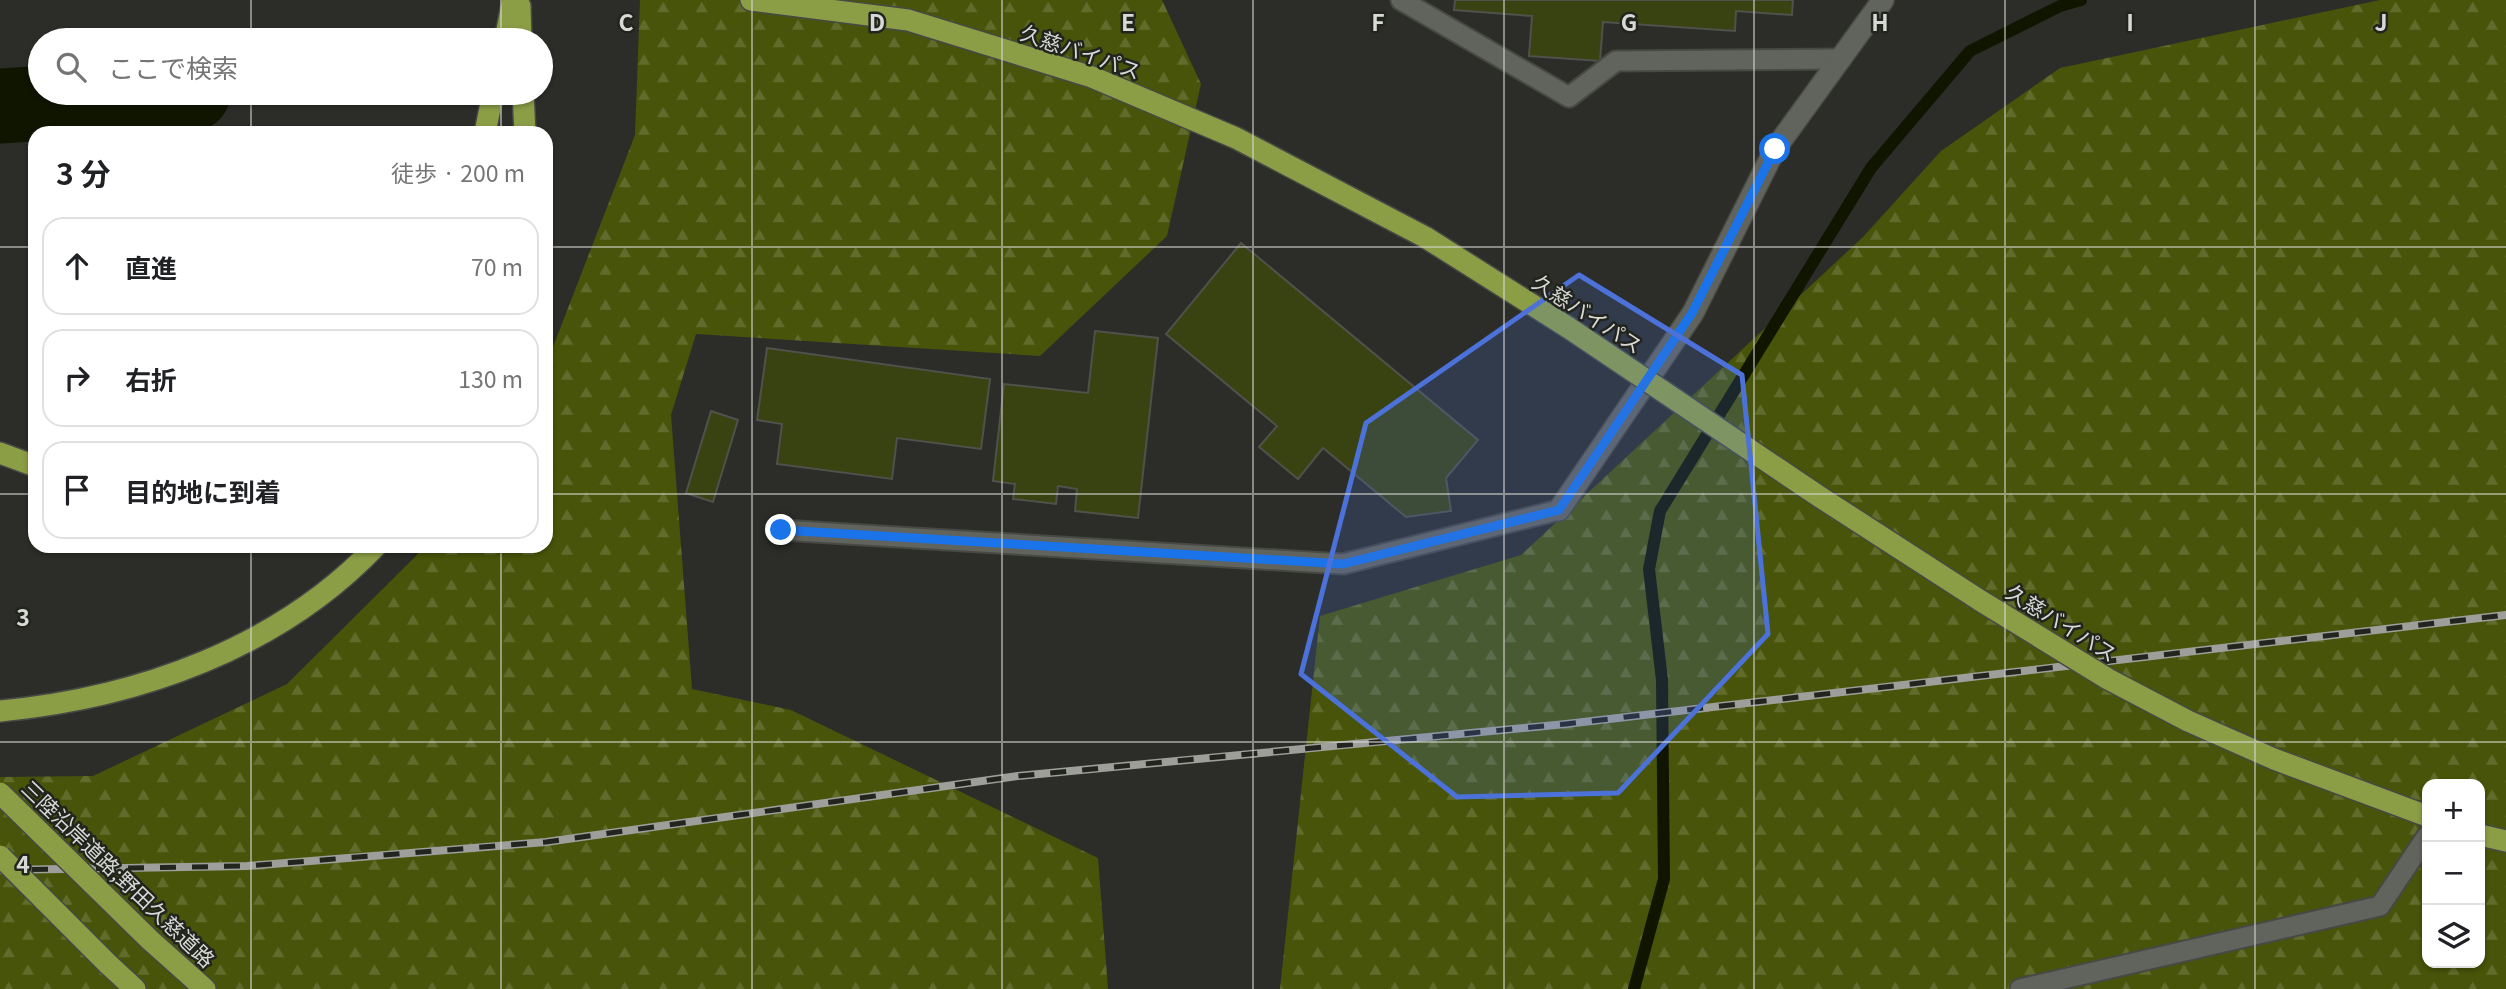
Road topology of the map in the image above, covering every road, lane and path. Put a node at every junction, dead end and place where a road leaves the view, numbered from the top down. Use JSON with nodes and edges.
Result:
{"nodes":[{"id":1,"x":513,"y":0,"type":"edge"},
{"id":2,"x":520,"y":0,"type":"edge"},
{"id":3,"x":751,"y":0,"type":"edge"},
{"id":4,"x":1401,"y":0,"type":"edge"},
{"id":5,"x":1884,"y":0,"type":"edge"},
{"id":6,"x":507,"y":28,"type":"edge"},
{"id":7,"x":521,"y":28,"type":"edge"},
{"id":8,"x":1841,"y":59,"type":"junction"},
{"id":9,"x":491,"y":105,"type":"edge"},
{"id":10,"x":524,"y":105,"type":"edge"},
{"id":11,"x":486,"y":126,"type":"edge"},
{"id":12,"x":525,"y":126,"type":"edge"},
{"id":13,"x":0,"y":453,"type":"edge"},
{"id":14,"x":28,"y":463,"type":"edge"},
{"id":15,"x":1559,"y":510,"type":"joint"},
{"id":16,"x":781,"y":530,"type":"dead end"},
{"id":17,"x":369,"y":553,"type":"edge"},
{"id":18,"x":0,"y":711,"type":"edge"},
{"id":19,"x":0,"y":793,"type":"edge"},
{"id":20,"x":2422,"y":814,"type":"edge"},
{"id":21,"x":2485,"y":836,"type":"edge"},
{"id":22,"x":2506,"y":841,"type":"edge"},
{"id":23,"x":2423,"y":842,"type":"edge"},
{"id":24,"x":0,"y":856,"type":"edge"},
{"id":25,"x":135,"y":989,"type":"edge"},
{"id":26,"x":205,"y":989,"type":"edge"},
{"id":27,"x":2020,"y":989,"type":"edge"}],
"edges":[{"from":1,"to":6,"type":"highway"},
{"from":2,"to":7,"type":"highway"},
{"from":3,"to":20,"type":"highway","name":"久慈バイパス","bridge":true},
{"from":4,"to":8,"type":"lane"},
{"from":5,"to":8,"type":"street"},
{"from":8,"to":15,"type":"street"},
{"from":9,"to":11,"type":"highway"},
{"from":10,"to":12,"type":"highway"},
{"from":13,"to":14,"type":"highway"},
{"from":15,"to":16,"type":"lane"},
{"from":17,"to":18,"type":"highway"},
{"from":19,"to":26,"type":"highway","name":"三陸沿岸道路;野田久慈道路","bridge":true},
{"from":21,"to":22,"type":"highway"},
{"from":23,"to":27,"type":"lane"},
{"from":24,"to":25,"type":"highway","bridge":true}]}
